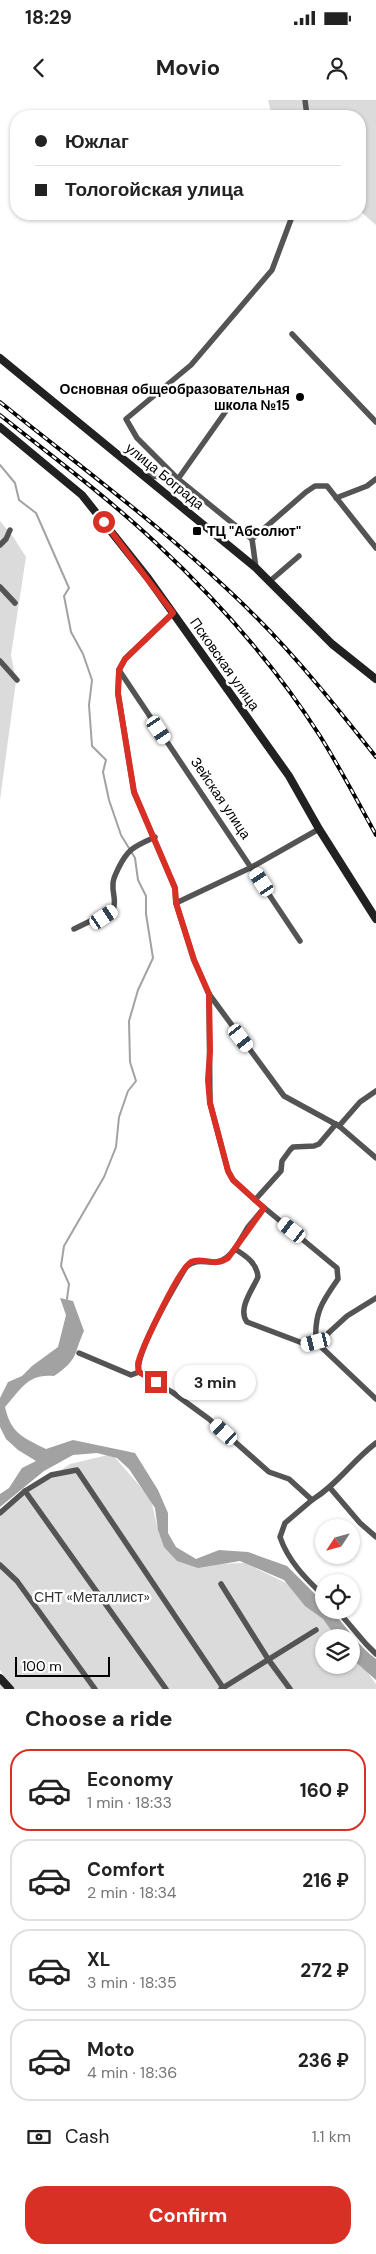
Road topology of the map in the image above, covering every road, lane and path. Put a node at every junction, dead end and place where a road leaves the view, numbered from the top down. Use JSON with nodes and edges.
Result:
{"nodes":[{"id":1,"x":291,"y":220,"type":"edge"},
{"id":2,"x":292,"y":334,"type":"dead end"},
{"id":3,"x":0,"y":358,"type":"edge"},
{"id":4,"x":226,"y":411,"type":"dead end"},
{"id":5,"x":376,"y":422,"type":"edge"},
{"id":6,"x":0,"y":427,"type":"edge"},
{"id":7,"x":144,"y":475,"type":"junction"},
{"id":8,"x":376,"y":478,"type":"edge"},
{"id":9,"x":178,"y":479,"type":"junction"},
{"id":10,"x":336,"y":498,"type":"junction"},
{"id":11,"x":10,"y":530,"type":"dead end"},
{"id":12,"x":252,"y":539,"type":"junction"},
{"id":13,"x":0,"y":545,"type":"edge"},
{"id":14,"x":376,"y":548,"type":"edge"},
{"id":15,"x":300,"y":556,"type":"dead end"},
{"id":16,"x":256,"y":568,"type":"junction"},
{"id":17,"x":270,"y":580,"type":"junction"},
{"id":18,"x":0,"y":587,"type":"edge"},
{"id":19,"x":15,"y":603,"type":"dead end"},
{"id":20,"x":173,"y":613,"type":"junction"},
{"id":21,"x":0,"y":661,"type":"edge"},
{"id":22,"x":119,"y":670,"type":"junction"},
{"id":23,"x":376,"y":679,"type":"edge"},
{"id":24,"x":17,"y":680,"type":"dead end"},
{"id":25,"x":319,"y":829,"type":"junction"},
{"id":26,"x":155,"y":837,"type":"junction"},
{"id":27,"x":252,"y":867,"type":"junction"},
{"id":28,"x":176,"y":903,"type":"junction"},
{"id":29,"x":376,"y":920,"type":"edge"},
{"id":30,"x":74,"y":929,"type":"dead end"},
{"id":31,"x":300,"y":941,"type":"dead end"},
{"id":32,"x":209,"y":994,"type":"junction"},
{"id":33,"x":376,"y":1091,"type":"edge"},
{"id":34,"x":337,"y":1125,"type":"junction"},
{"id":35,"x":376,"y":1158,"type":"edge"},
{"id":36,"x":255,"y":1200,"type":"junction"},
{"id":37,"x":264,"y":1208,"type":"junction"},
{"id":38,"x":235,"y":1250,"type":"junction"},
{"id":39,"x":376,"y":1299,"type":"edge"},
{"id":40,"x":316,"y":1342,"type":"junction"},
{"id":41,"x":79,"y":1353,"type":"dead end"},
{"id":42,"x":139,"y":1372,"type":"junction"},
{"id":43,"x":376,"y":1399,"type":"edge"},
{"id":44,"x":376,"y":1443,"type":"edge"},
{"id":45,"x":330,"y":1489,"type":"junction"},
{"id":46,"x":25,"y":1490,"type":"junction"},
{"id":47,"x":312,"y":1500,"type":"junction"},
{"id":48,"x":0,"y":1512,"type":"edge"},
{"id":49,"x":376,"y":1537,"type":"edge"},
{"id":50,"x":0,"y":1565,"type":"edge"},
{"id":51,"x":221,"y":1584,"type":"dead end"},
{"id":52,"x":315,"y":1587,"type":"edge"},
{"id":53,"x":345,"y":1619,"type":"edge"},
{"id":54,"x":315,"y":1631,"type":"edge"},
{"id":55,"x":376,"y":1654,"type":"edge"},
{"id":56,"x":268,"y":1659,"type":"junction"},
{"id":57,"x":0,"y":1678,"type":"edge"},
{"id":58,"x":10,"y":1689,"type":"edge"},
{"id":59,"x":95,"y":1689,"type":"edge"},
{"id":60,"x":166,"y":1689,"type":"edge"},
{"id":61,"x":223,"y":1689,"type":"edge"},
{"id":62,"x":290,"y":1689,"type":"edge"}],
"edges":[{"from":1,"to":9,"type":"street"},
{"from":2,"to":5,"type":"street"},
{"from":3,"to":7,"type":"street","name":"улица Бограда"},
{"from":4,"to":9,"type":"street"},
{"from":6,"to":20,"type":"street","name":"Псковская улица"},
{"from":7,"to":9,"type":"street"},
{"from":7,"to":16,"type":"street","name":"улица Бограда"},
{"from":8,"to":10,"type":"street"},
{"from":9,"to":12,"type":"street"},
{"from":10,"to":12,"type":"street"},
{"from":10,"to":14,"type":"street"},
{"from":11,"to":13,"type":"street"},
{"from":12,"to":16,"type":"street"},
{"from":15,"to":17,"type":"street"},
{"from":16,"to":17,"type":"street","name":"улица Бограда"},
{"from":17,"to":23,"type":"street","name":"улица Бограда"},
{"from":18,"to":19,"type":"street"},
{"from":20,"to":22,"type":"street"},
{"from":20,"to":25,"type":"street","name":"Псковская улица"},
{"from":21,"to":24,"type":"street"},
{"from":22,"to":26,"type":"street"},
{"from":22,"to":27,"type":"street","name":"Зейская улица"},
{"from":25,"to":27,"type":"street"},
{"from":25,"to":29,"type":"street","name":"Псковская улица"},
{"from":26,"to":28,"type":"street"},
{"from":26,"to":30,"type":"street"},
{"from":27,"to":28,"type":"street"},
{"from":27,"to":31,"type":"street","name":"Зейская улица"},
{"from":28,"to":32,"type":"street"},
{"from":32,"to":34,"type":"street"},
{"from":32,"to":36,"type":"street"},
{"from":33,"to":34,"type":"street"},
{"from":34,"to":35,"type":"street"},
{"from":34,"to":36,"type":"street"},
{"from":36,"to":37,"type":"street"},
{"from":37,"to":38,"type":"street"},
{"from":37,"to":40,"type":"street"},
{"from":38,"to":40,"type":"street"},
{"from":38,"to":42,"type":"street"},
{"from":39,"to":40,"type":"street"},
{"from":40,"to":43,"type":"street"},
{"from":41,"to":42,"type":"street"},
{"from":42,"to":47,"type":"street"},
{"from":44,"to":45,"type":"street"},
{"from":45,"to":47,"type":"street"},
{"from":45,"to":49,"type":"street"},
{"from":46,"to":48,"type":"street"},
{"from":46,"to":60,"type":"street"},
{"from":46,"to":61,"type":"street"},
{"from":47,"to":52,"type":"street"},
{"from":50,"to":59,"type":"street"},
{"from":51,"to":56,"type":"street"},
{"from":53,"to":55,"type":"street"},
{"from":54,"to":56,"type":"street"},
{"from":56,"to":61,"type":"street"},
{"from":56,"to":62,"type":"street"},
{"from":57,"to":58,"type":"street"}]}
